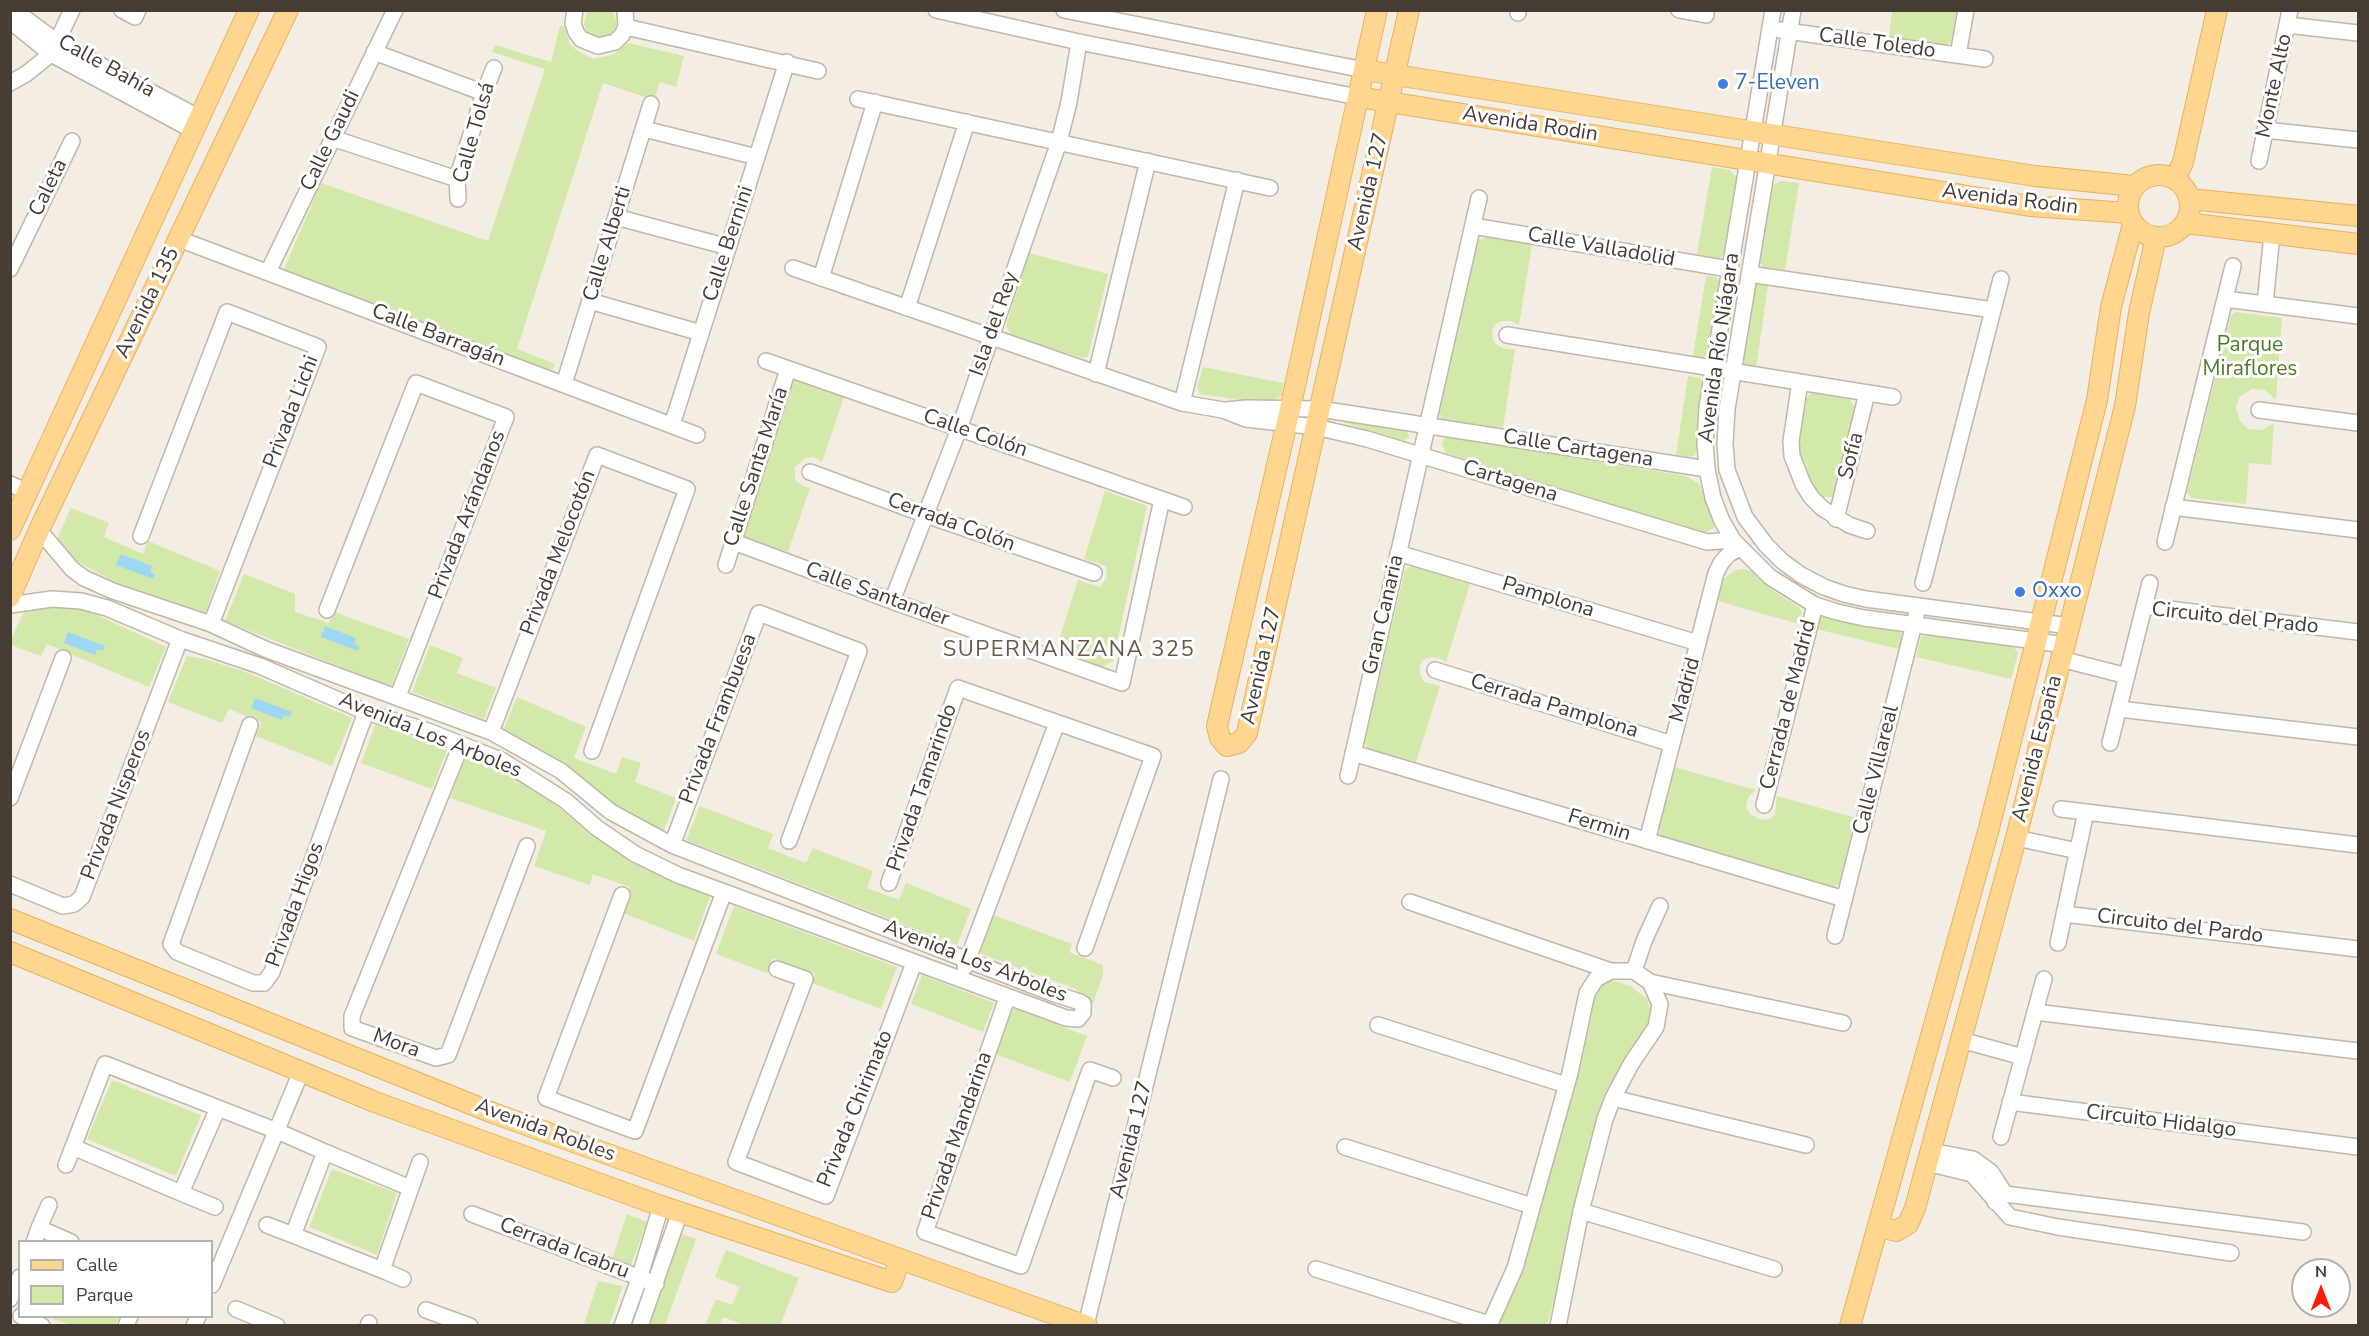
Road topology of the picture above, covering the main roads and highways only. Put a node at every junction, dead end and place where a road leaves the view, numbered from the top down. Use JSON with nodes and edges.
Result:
{"nodes":[{"id":1,"x":249,"y":10,"type":"edge"},
{"id":2,"x":288,"y":10,"type":"edge"},
{"id":3,"x":1377,"y":10,"type":"edge"},
{"id":4,"x":1409,"y":10,"type":"edge"},
{"id":5,"x":2217,"y":10,"type":"edge"},
{"id":6,"x":1364,"y":70,"type":"junction"},
{"id":7,"x":1396,"y":74,"type":"junction"},
{"id":8,"x":1358,"y":98,"type":"junction"},
{"id":9,"x":1389,"y":102,"type":"junction"},
{"id":10,"x":176,"y":171,"type":"junction"},
{"id":11,"x":2175,"y":179,"type":"junction"},
{"id":12,"x":2134,"y":186,"type":"junction"},
{"id":13,"x":2190,"y":199,"type":"junction"},
{"id":14,"x":191,"y":215,"type":"junction"},
{"id":15,"x":2358,"y":216,"type":"edge"},
{"id":16,"x":2131,"y":218,"type":"junction"},
{"id":17,"x":2186,"y":223,"type":"junction"},
{"id":18,"x":2156,"y":237,"type":"junction"},
{"id":19,"x":2358,"y":244,"type":"edge"},
{"id":20,"x":19,"y":488,"type":"edge"},
{"id":21,"x":10,"y":530,"type":"edge"},
{"id":22,"x":10,"y":597,"type":"edge"},
{"id":23,"x":10,"y":919,"type":"edge"},
{"id":24,"x":10,"y":952,"type":"edge"},
{"id":25,"x":1878,"y":1226,"type":"junction"},
{"id":26,"x":900,"y":1259,"type":"junction"},
{"id":27,"x":1087,"y":1325,"type":"edge"},
{"id":28,"x":1850,"y":1326,"type":"edge"}],
"edges":[{"from":1,"to":10,"type":"main road","name":"Avenida 135"},
{"from":2,"to":14,"type":"main road","name":"Avenida 135"},
{"from":3,"to":6,"type":"main road","name":"Avenida 127"},
{"from":4,"to":7,"type":"main road","name":"Avenida 127"},
{"from":5,"to":11,"type":"main road"},
{"from":6,"to":7,"type":"main road","name":"Avenida Rodin"},
{"from":6,"to":8,"type":"main road","name":"Avenida 127"},
{"from":7,"to":9,"type":"main road","name":"Avenida 127"},
{"from":7,"to":12,"type":"main road","name":"Avenida Rodin"},
{"from":8,"to":9,"type":"main road","name":"Avenida Rodin"},
{"from":8,"to":9,"type":"main road","name":"Avenida 127"},
{"from":9,"to":16,"type":"main road","name":"Avenida Rodin"},
{"from":10,"to":14,"type":"main road"},
{"from":10,"to":20,"type":"main road","name":"Avenida 135"},
{"from":11,"to":12,"type":"main road"},
{"from":11,"to":13,"type":"main road"},
{"from":12,"to":16,"type":"main road","name":"Avenida España"},
{"from":13,"to":15,"type":"main road"},
{"from":13,"to":17,"type":"main road"},
{"from":14,"to":22,"type":"main road","name":"Avenida 135"},
{"from":16,"to":18,"type":"main road"},
{"from":16,"to":25,"type":"main road","name":"Avenida España"},
{"from":17,"to":18,"type":"main road"},
{"from":17,"to":19,"type":"main road"},
{"from":18,"to":25,"type":"main road","name":"Avenida España"},
{"from":20,"to":21,"type":"main road","name":"Avenida 135"},
{"from":23,"to":26,"type":"main road","name":"Avenida Robles"},
{"from":24,"to":26,"type":"main road","name":"Avenida Robles"},
{"from":25,"to":28,"type":"main road","name":"Avenida España"},
{"from":26,"to":27,"type":"main road","name":"Avenida Robles"}]}
